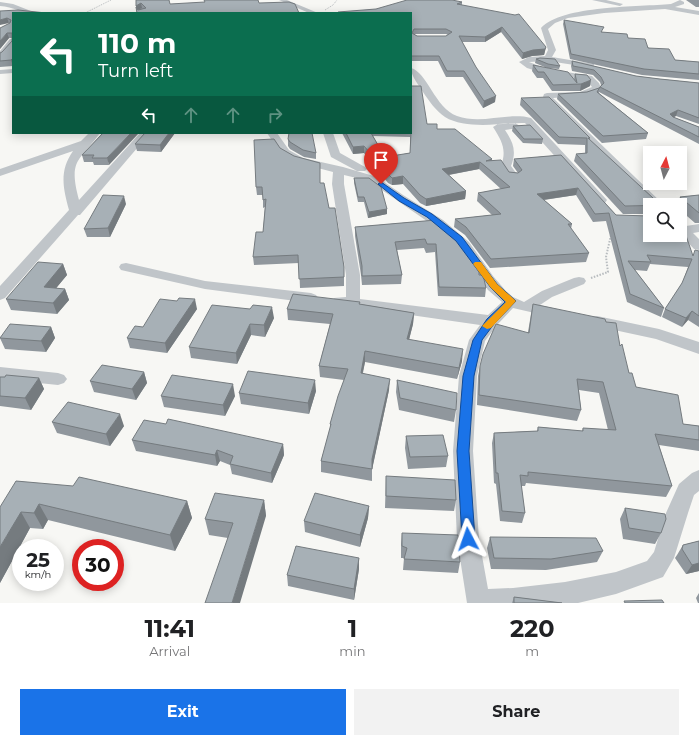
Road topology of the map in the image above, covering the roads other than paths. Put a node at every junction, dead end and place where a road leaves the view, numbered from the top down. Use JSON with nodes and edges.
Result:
{"nodes":[{"id":1,"x":282,"y":0,"type":"edge"},
{"id":2,"x":594,"y":0,"type":"edge"},
{"id":3,"x":643,"y":2,"type":"dead end"},
{"id":4,"x":680,"y":2,"type":"dead end"},
{"id":5,"x":0,"y":4,"type":"edge"},
{"id":6,"x":654,"y":8,"type":"junction"},
{"id":7,"x":665,"y":8,"type":"junction"},
{"id":8,"x":30,"y":12,"type":"edge"},
{"id":9,"x":312,"y":12,"type":"edge"},
{"id":10,"x":699,"y":13,"type":"edge"},
{"id":11,"x":12,"y":42,"type":"edge"},
{"id":12,"x":0,"y":55,"type":"edge"},
{"id":13,"x":547,"y":59,"type":"junction"},
{"id":14,"x":597,"y":68,"type":"edge"},
{"id":15,"x":12,"y":71,"type":"edge"},
{"id":16,"x":412,"y":71,"type":"edge"},
{"id":17,"x":0,"y":72,"type":"edge"},
{"id":18,"x":534,"y":125,"type":"junction"},
{"id":19,"x":93,"y":134,"type":"edge"},
{"id":20,"x":144,"y":134,"type":"edge"},
{"id":21,"x":273,"y":134,"type":"edge"},
{"id":22,"x":328,"y":134,"type":"edge"},
{"id":23,"x":86,"y":143,"type":"junction"},
{"id":24,"x":339,"y":169,"type":"junction"},
{"id":25,"x":0,"y":173,"type":"edge"},
{"id":26,"x":513,"y":177,"type":"edge"},
{"id":27,"x":373,"y":179,"type":"junction"},
{"id":28,"x":651,"y":198,"type":"edge"},
{"id":29,"x":611,"y":210,"type":"edge"},
{"id":30,"x":76,"y":212,"type":"junction"},
{"id":31,"x":687,"y":228,"type":"edge"},
{"id":32,"x":699,"y":228,"type":"edge"},
{"id":33,"x":687,"y":234,"type":"edge"},
{"id":34,"x":699,"y":246,"type":"edge"},
{"id":35,"x":126,"y":267,"type":"dead end"},
{"id":36,"x":580,"y":281,"type":"road end"},
{"id":37,"x":0,"y":295,"type":"edge"},
{"id":38,"x":352,"y":303,"type":"junction"},
{"id":39,"x":519,"y":304,"type":"junction"},
{"id":40,"x":568,"y":316,"type":"edge"},
{"id":41,"x":582,"y":318,"type":"edge"},
{"id":42,"x":491,"y":321,"type":"junction"},
{"id":43,"x":699,"y":348,"type":"edge"},
{"id":44,"x":0,"y":373,"type":"edge"},
{"id":45,"x":58,"y":379,"type":"dead end"},
{"id":46,"x":699,"y":479,"type":"edge"},
{"id":47,"x":479,"y":602,"type":"edge"}],
"edges":[{"from":1,"to":9,"type":"street"},
{"from":2,"to":6,"type":"street"},
{"from":3,"to":7,"type":"street"},
{"from":4,"to":7,"type":"street"},
{"from":5,"to":8,"type":"street"},
{"from":6,"to":7,"type":"street"},
{"from":6,"to":13,"type":"street"},
{"from":7,"to":10,"type":"street"},
{"from":11,"to":12,"type":"street"},
{"from":13,"to":14,"type":"street"},
{"from":13,"to":28,"type":"street"},
{"from":15,"to":17,"type":"street"},
{"from":16,"to":18,"type":"street"},
{"from":18,"to":26,"type":"street"},
{"from":18,"to":29,"type":"street"},
{"from":19,"to":23,"type":"street"},
{"from":20,"to":30,"type":"street"},
{"from":21,"to":24,"type":"street"},
{"from":22,"to":27,"type":"street"},
{"from":23,"to":25,"type":"street"},
{"from":23,"to":30,"type":"street"},
{"from":24,"to":27,"type":"street"},
{"from":24,"to":38,"type":"street"},
{"from":27,"to":39,"type":"street"},
{"from":30,"to":37,"type":"street"},
{"from":31,"to":32,"type":"street"},
{"from":33,"to":34,"type":"street"},
{"from":35,"to":38,"type":"street"},
{"from":36,"to":39,"type":"street"},
{"from":38,"to":42,"type":"street"},
{"from":39,"to":40,"type":"street"},
{"from":39,"to":42,"type":"street"},
{"from":41,"to":43,"type":"street"},
{"from":42,"to":47,"type":"street"},
{"from":44,"to":45,"type":"street"},
{"from":46,"to":47,"type":"street"}]}
